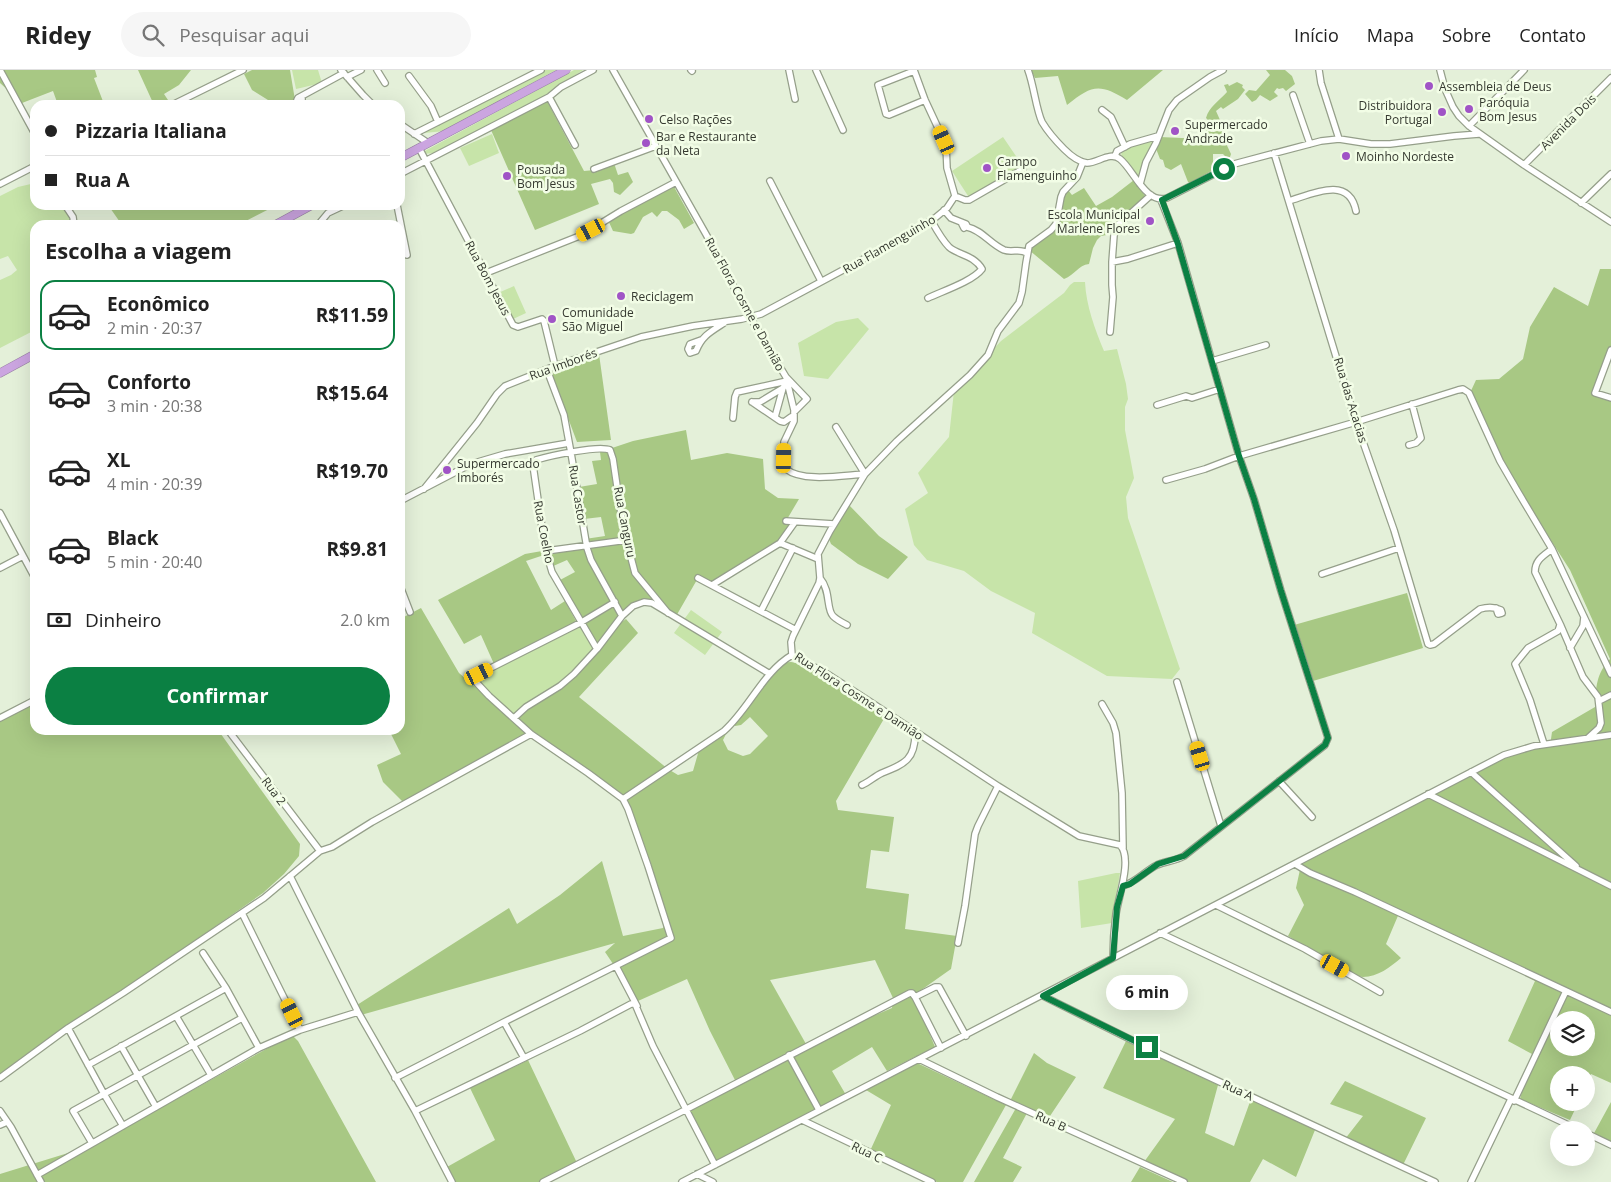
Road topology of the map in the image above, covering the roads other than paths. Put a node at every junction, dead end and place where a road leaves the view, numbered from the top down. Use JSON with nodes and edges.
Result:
{"nodes":[{"id":1,"x":0,"y":70,"type":"edge"},
{"id":2,"x":243,"y":70,"type":"edge"},
{"id":3,"x":361,"y":70,"type":"edge"},
{"id":4,"x":378,"y":70,"type":"edge"},
{"id":5,"x":540,"y":70,"type":"edge"},
{"id":6,"x":566,"y":70,"type":"edge"},
{"id":7,"x":593,"y":70,"type":"edge"},
{"id":8,"x":612,"y":70,"type":"edge"},
{"id":9,"x":789,"y":70,"type":"edge"},
{"id":10,"x":816,"y":70,"type":"edge"},
{"id":11,"x":1028,"y":70,"type":"edge"},
{"id":12,"x":1223,"y":70,"type":"edge"},
{"id":13,"x":1319,"y":70,"type":"edge"},
{"id":14,"x":1440,"y":70,"type":"edge"},
{"id":15,"x":1524,"y":70,"type":"edge"},
{"id":16,"x":914,"y":71,"type":"edge"},
{"id":17,"x":344,"y":73,"type":"edge"},
{"id":18,"x":409,"y":76,"type":"dead end"},
{"id":19,"x":1611,"y":78,"type":"edge"},
{"id":20,"x":385,"y":82,"type":"dead end"},
{"id":21,"x":1293,"y":95,"type":"dead end"},
{"id":22,"x":302,"y":96,"type":"dead end"},
{"id":23,"x":549,"y":97,"type":"junction"},
{"id":24,"x":795,"y":99,"type":"dead end"},
{"id":25,"x":182,"y":100,"type":"edge"},
{"id":26,"x":368,"y":100,"type":"edge"},
{"id":27,"x":925,"y":100,"type":"junction"},
{"id":28,"x":1102,"y":110,"type":"dead end"},
{"id":29,"x":438,"y":122,"type":"junction"},
{"id":30,"x":30,"y":125,"type":"edge"},
{"id":31,"x":1469,"y":126,"type":"junction"},
{"id":32,"x":405,"y":128,"type":"edge"},
{"id":33,"x":843,"y":130,"type":"dead end"},
{"id":34,"x":414,"y":134,"type":"junction"},
{"id":35,"x":1478,"y":134,"type":"junction"},
{"id":36,"x":1158,"y":136,"type":"junction"},
{"id":37,"x":1339,"y":139,"type":"junction"},
{"id":38,"x":428,"y":144,"type":"junction"},
{"id":39,"x":1310,"y":144,"type":"junction"},
{"id":40,"x":575,"y":146,"type":"dead end"},
{"id":41,"x":656,"y":146,"type":"junction"},
{"id":42,"x":1125,"y":147,"type":"junction"},
{"id":43,"x":419,"y":148,"type":"junction"},
{"id":44,"x":1274,"y":153,"type":"junction"},
{"id":45,"x":405,"y":155,"type":"edge"},
{"id":46,"x":1115,"y":156,"type":"junction"},
{"id":47,"x":425,"y":160,"type":"junction"},
{"id":48,"x":1083,"y":162,"type":"junction"},
{"id":49,"x":1524,"y":165,"type":"junction"},
{"id":50,"x":30,"y":169,"type":"edge"},
{"id":51,"x":594,"y":169,"type":"dead end"},
{"id":52,"x":1023,"y":169,"type":"dead end"},
{"id":53,"x":405,"y":171,"type":"edge"},
{"id":54,"x":1611,"y":174,"type":"edge"},
{"id":55,"x":770,"y":181,"type":"dead end"},
{"id":56,"x":676,"y":182,"type":"junction"},
{"id":57,"x":0,"y":184,"type":"edge"},
{"id":58,"x":1140,"y":184,"type":"junction"},
{"id":59,"x":955,"y":196,"type":"junction"},
{"id":60,"x":1150,"y":196,"type":"junction"},
{"id":61,"x":1164,"y":199,"type":"junction"},
{"id":62,"x":1290,"y":201,"type":"junction"},
{"id":63,"x":1582,"y":203,"type":"junction"},
{"id":64,"x":303,"y":210,"type":"edge"},
{"id":65,"x":334,"y":210,"type":"edge"},
{"id":66,"x":944,"y":210,"type":"junction"},
{"id":67,"x":1356,"y":211,"type":"dead end"},
{"id":68,"x":284,"y":220,"type":"edge"},
{"id":69,"x":322,"y":220,"type":"edge"},
{"id":70,"x":931,"y":220,"type":"junction"},
{"id":71,"x":1611,"y":222,"type":"edge"},
{"id":72,"x":1178,"y":244,"type":"junction"},
{"id":73,"x":405,"y":246,"type":"edge"},
{"id":74,"x":1027,"y":253,"type":"junction"},
{"id":75,"x":407,"y":255,"type":"dead end"},
{"id":76,"x":1112,"y":262,"type":"junction"},
{"id":77,"x":486,"y":273,"type":"junction"},
{"id":78,"x":821,"y":282,"type":"junction"},
{"id":79,"x":928,"y":298,"type":"dead end"},
{"id":80,"x":750,"y":317,"type":"junction"},
{"id":81,"x":728,"y":321,"type":"junction"},
{"id":82,"x":1110,"y":332,"type":"dead end"},
{"id":83,"x":700,"y":340,"type":"dead end"},
{"id":84,"x":1266,"y":345,"type":"dead end"},
{"id":85,"x":1611,"y":350,"type":"edge"},
{"id":86,"x":30,"y":357,"type":"edge"},
{"id":87,"x":1212,"y":361,"type":"junction"},
{"id":88,"x":555,"y":366,"type":"junction"},
{"id":89,"x":547,"y":370,"type":"junction"},
{"id":90,"x":0,"y":373,"type":"edge"},
{"id":91,"x":786,"y":379,"type":"junction"},
{"id":92,"x":783,"y":388,"type":"junction"},
{"id":93,"x":1220,"y":389,"type":"junction"},
{"id":94,"x":1611,"y":398,"type":"edge"},
{"id":95,"x":1412,"y":404,"type":"junction"},
{"id":96,"x":1156,"y":405,"type":"dead end"},
{"id":97,"x":792,"y":415,"type":"junction"},
{"id":98,"x":732,"y":418,"type":"dead end"},
{"id":99,"x":775,"y":418,"type":"junction"},
{"id":100,"x":1356,"y":422,"type":"junction"},
{"id":101,"x":836,"y":427,"type":"dead end"},
{"id":102,"x":569,"y":442,"type":"junction"},
{"id":103,"x":1409,"y":445,"type":"dead end"},
{"id":104,"x":571,"y":453,"type":"junction"},
{"id":105,"x":1239,"y":456,"type":"junction"},
{"id":106,"x":865,"y":474,"type":"junction"},
{"id":107,"x":1166,"y":480,"type":"dead end"},
{"id":108,"x":424,"y":489,"type":"junction"},
{"id":109,"x":405,"y":498,"type":"edge"},
{"id":110,"x":0,"y":513,"type":"edge"},
{"id":111,"x":786,"y":521,"type":"dead end"},
{"id":112,"x":795,"y":522,"type":"junction"},
{"id":113,"x":834,"y":524,"type":"junction"},
{"id":114,"x":627,"y":540,"type":"junction"},
{"id":115,"x":780,"y":543,"type":"junction"},
{"id":116,"x":586,"y":546,"type":"junction"},
{"id":117,"x":793,"y":548,"type":"junction"},
{"id":118,"x":1399,"y":548,"type":"junction"},
{"id":119,"x":1552,"y":549,"type":"junction"},
{"id":120,"x":546,"y":551,"type":"junction"},
{"id":121,"x":23,"y":556,"type":"junction"},
{"id":122,"x":818,"y":559,"type":"junction"},
{"id":123,"x":0,"y":568,"type":"edge"},
{"id":124,"x":30,"y":569,"type":"edge"},
{"id":125,"x":1322,"y":574,"type":"dead end"},
{"id":126,"x":698,"y":578,"type":"dead end"},
{"id":127,"x":820,"y":578,"type":"junction"},
{"id":128,"x":712,"y":585,"type":"junction"},
{"id":129,"x":405,"y":599,"type":"edge"},
{"id":130,"x":615,"y":602,"type":"junction"},
{"id":131,"x":1496,"y":608,"type":"dead end"},
{"id":132,"x":761,"y":611,"type":"junction"},
{"id":133,"x":410,"y":612,"type":"dead end"},
{"id":134,"x":668,"y":613,"type":"junction"},
{"id":135,"x":622,"y":616,"type":"junction"},
{"id":136,"x":1584,"y":616,"type":"junction"},
{"id":137,"x":580,"y":623,"type":"junction"},
{"id":138,"x":847,"y":625,"type":"dead end"},
{"id":139,"x":1560,"y":625,"type":"junction"},
{"id":140,"x":796,"y":630,"type":"junction"},
{"id":141,"x":1570,"y":648,"type":"junction"},
{"id":142,"x":597,"y":649,"type":"junction"},
{"id":143,"x":792,"y":655,"type":"junction"},
{"id":144,"x":770,"y":674,"type":"junction"},
{"id":145,"x":1611,"y":674,"type":"edge"},
{"id":146,"x":1177,"y":682,"type":"dead end"},
{"id":147,"x":1611,"y":695,"type":"edge"},
{"id":148,"x":1599,"y":701,"type":"junction"},
{"id":149,"x":30,"y":703,"type":"edge"},
{"id":150,"x":1102,"y":704,"type":"dead end"},
{"id":151,"x":0,"y":718,"type":"edge"},
{"id":152,"x":514,"y":718,"type":"junction"},
{"id":153,"x":915,"y":732,"type":"junction"},
{"id":154,"x":531,"y":734,"type":"junction"},
{"id":155,"x":232,"y":735,"type":"edge"},
{"id":156,"x":1611,"y":736,"type":"edge"},
{"id":157,"x":1588,"y":738,"type":"junction"},
{"id":158,"x":1544,"y":744,"type":"junction"},
{"id":159,"x":1471,"y":772,"type":"junction"},
{"id":160,"x":1279,"y":781,"type":"junction"},
{"id":161,"x":862,"y":784,"type":"dead end"},
{"id":162,"x":998,"y":786,"type":"junction"},
{"id":163,"x":1428,"y":794,"type":"junction"},
{"id":164,"x":623,"y":799,"type":"junction"},
{"id":165,"x":1312,"y":817,"type":"dead end"},
{"id":166,"x":1221,"y":826,"type":"junction"},
{"id":167,"x":1123,"y":848,"type":"junction"},
{"id":168,"x":320,"y":851,"type":"junction"},
{"id":169,"x":1295,"y":864,"type":"junction"},
{"id":170,"x":1583,"y":872,"type":"junction"},
{"id":171,"x":290,"y":876,"type":"junction"},
{"id":172,"x":1123,"y":886,"type":"junction"},
{"id":173,"x":1611,"y":886,"type":"edge"},
{"id":174,"x":1216,"y":905,"type":"junction"},
{"id":175,"x":242,"y":913,"type":"junction"},
{"id":176,"x":1160,"y":933,"type":"junction"},
{"id":177,"x":958,"y":943,"type":"dead end"},
{"id":178,"x":203,"y":953,"type":"dead end"},
{"id":179,"x":1113,"y":958,"type":"junction"},
{"id":180,"x":616,"y":966,"type":"junction"},
{"id":181,"x":226,"y":988,"type":"junction"},
{"id":182,"x":1566,"y":991,"type":"junction"},
{"id":183,"x":1380,"y":992,"type":"dead end"},
{"id":184,"x":1043,"y":996,"type":"junction"},
{"id":185,"x":915,"y":997,"type":"junction"},
{"id":186,"x":637,"y":1006,"type":"junction"},
{"id":187,"x":358,"y":1012,"type":"junction"},
{"id":188,"x":1611,"y":1012,"type":"edge"},
{"id":189,"x":176,"y":1016,"type":"junction"},
{"id":190,"x":242,"y":1018,"type":"junction"},
{"id":191,"x":504,"y":1022,"type":"junction"},
{"id":192,"x":68,"y":1028,"type":"junction"},
{"id":193,"x":300,"y":1030,"type":"junction"},
{"id":194,"x":966,"y":1036,"type":"junction"},
{"id":195,"x":194,"y":1045,"type":"junction"},
{"id":196,"x":121,"y":1046,"type":"junction"},
{"id":197,"x":260,"y":1048,"type":"junction"},
{"id":198,"x":941,"y":1048,"type":"junction"},
{"id":199,"x":789,"y":1055,"type":"junction"},
{"id":200,"x":524,"y":1058,"type":"junction"},
{"id":201,"x":919,"y":1059,"type":"junction"},
{"id":202,"x":88,"y":1065,"type":"junction"},
{"id":203,"x":212,"y":1075,"type":"junction"},
{"id":204,"x":138,"y":1076,"type":"junction"},
{"id":205,"x":0,"y":1078,"type":"edge"},
{"id":206,"x":395,"y":1078,"type":"junction"},
{"id":207,"x":104,"y":1094,"type":"junction"},
{"id":208,"x":1513,"y":1100,"type":"junction"},
{"id":209,"x":156,"y":1107,"type":"junction"},
{"id":210,"x":685,"y":1110,"type":"junction"},
{"id":211,"x":820,"y":1110,"type":"junction"},
{"id":212,"x":0,"y":1111,"type":"edge"},
{"id":213,"x":415,"y":1111,"type":"junction"},
{"id":214,"x":802,"y":1120,"type":"junction"},
{"id":215,"x":1559,"y":1121,"type":"edge"},
{"id":216,"x":7,"y":1122,"type":"junction"},
{"id":217,"x":0,"y":1125,"type":"edge"},
{"id":218,"x":123,"y":1126,"type":"junction"},
{"id":219,"x":1595,"y":1138,"type":"edge"},
{"id":220,"x":92,"y":1143,"type":"junction"},
{"id":221,"x":1611,"y":1145,"type":"edge"},
{"id":222,"x":714,"y":1165,"type":"junction"},
{"id":223,"x":697,"y":1174,"type":"junction"},
{"id":224,"x":37,"y":1175,"type":"junction"},
{"id":225,"x":41,"y":1182,"type":"edge"},
{"id":226,"x":452,"y":1182,"type":"edge"},
{"id":227,"x":543,"y":1182,"type":"edge"},
{"id":228,"x":682,"y":1182,"type":"edge"},
{"id":229,"x":713,"y":1182,"type":"edge"},
{"id":230,"x":932,"y":1182,"type":"edge"},
{"id":231,"x":1184,"y":1182,"type":"edge"},
{"id":232,"x":1434,"y":1182,"type":"edge"},
{"id":233,"x":1471,"y":1182,"type":"edge"}],
"edges":[{"from":1,"to":30,"type":"street"},
{"from":2,"to":25,"type":"street"},
{"from":3,"to":17,"type":"street"},
{"from":4,"to":20,"type":"street"},
{"from":5,"to":29,"type":"street"},
{"from":6,"to":38,"type":"highway"},
{"from":7,"to":23,"type":"street"},
{"from":8,"to":41,"type":"street","name":"Rua Flora Cosme e Damião"},
{"from":9,"to":24,"type":"street"},
{"from":10,"to":33,"type":"street"},
{"from":11,"to":48,"type":"street"},
{"from":12,"to":36,"type":"street"},
{"from":13,"to":37,"type":"street"},
{"from":14,"to":31,"type":"street"},
{"from":15,"to":31,"type":"street"},
{"from":16,"to":27,"type":"street"},
{"from":16,"to":27,"type":"street"},
{"from":17,"to":22,"type":"street"},
{"from":17,"to":26,"type":"street"},
{"from":18,"to":29,"type":"street"},
{"from":19,"to":49,"type":"street","name":"Avenida Dois"},
{"from":21,"to":39,"type":"street"},
{"from":23,"to":40,"type":"street"},
{"from":23,"to":47,"type":"street"},
{"from":27,"to":59,"type":"street"},
{"from":28,"to":42,"type":"street"},
{"from":29,"to":34,"type":"street"},
{"from":31,"to":35,"type":"street"},
{"from":32,"to":34,"type":"street"},
{"from":34,"to":38,"type":"street"},
{"from":35,"to":37,"type":"street"},
{"from":35,"to":49,"type":"street"},
{"from":36,"to":42,"type":"street"},
{"from":36,"to":58,"type":"street"},
{"from":37,"to":39,"type":"street"},
{"from":38,"to":43,"type":"highway"},
{"from":39,"to":44,"type":"street"},
{"from":41,"to":51,"type":"street"},
{"from":41,"to":56,"type":"street","name":"Rua Flora Cosme e Damião"},
{"from":42,"to":46,"type":"street"},
{"from":43,"to":45,"type":"highway"},
{"from":43,"to":47,"type":"street","name":"Rua Bom Jesus"},
{"from":44,"to":61,"type":"street"},
{"from":44,"to":62,"type":"street","name":"Rua das Acacias"},
{"from":46,"to":48,"type":"street"},
{"from":46,"to":58,"type":"street"},
{"from":47,"to":53,"type":"street"},
{"from":47,"to":77,"type":"street","name":"Rua Bom Jesus"},
{"from":48,"to":74,"type":"street"},
{"from":49,"to":63,"type":"street"},
{"from":50,"to":57,"type":"street"},
{"from":52,"to":59,"type":"street"},
{"from":54,"to":63,"type":"street"},
{"from":55,"to":78,"type":"street"},
{"from":56,"to":77,"type":"street"},
{"from":56,"to":80,"type":"street","name":"Rua Flora Cosme e Damião"},
{"from":58,"to":60,"type":"street"},
{"from":59,"to":66,"type":"street","name":"Rua Flamenguinho"},
{"from":60,"to":61,"type":"street"},
{"from":60,"to":76,"type":"street"},
{"from":61,"to":72,"type":"street"},
{"from":62,"to":67,"type":"street"},
{"from":62,"to":100,"type":"street","name":"Rua das Acacias"},
{"from":63,"to":71,"type":"street"},
{"from":64,"to":68,"type":"highway"},
{"from":65,"to":69,"type":"street"},
{"from":66,"to":70,"type":"street","name":"Rua Flamenguinho"},
{"from":66,"to":74,"type":"street"},
{"from":70,"to":78,"type":"street","name":"Rua Flamenguinho"},
{"from":70,"to":79,"type":"street"},
{"from":72,"to":76,"type":"street"},
{"from":72,"to":87,"type":"street"},
{"from":73,"to":75,"type":"street"},
{"from":74,"to":106,"type":"street"},
{"from":76,"to":82,"type":"street"},
{"from":77,"to":88,"type":"street","name":"Rua Bom Jesus"},
{"from":78,"to":80,"type":"street","name":"Rua Flamenguinho"},
{"from":80,"to":81,"type":"street","name":"Rua Imborés"},
{"from":80,"to":91,"type":"street","name":"Rua Flora Cosme e Damião"},
{"from":81,"to":83,"type":"street"},
{"from":81,"to":88,"type":"street","name":"Rua Imborés"},
{"from":84,"to":87,"type":"street"},
{"from":85,"to":94,"type":"street"},
{"from":86,"to":90,"type":"highway"},
{"from":87,"to":93,"type":"street"},
{"from":88,"to":89,"type":"street","name":"Rua Imborés"},
{"from":89,"to":102,"type":"street","name":"Rua Castor"},
{"from":89,"to":108,"type":"street","name":"Rua Imborés"},
{"from":91,"to":92,"type":"street"},
{"from":91,"to":97,"type":"street","name":"Rua Flora Cosme e Damião"},
{"from":91,"to":97,"type":"street"},
{"from":91,"to":98,"type":"street"},
{"from":92,"to":99,"type":"street"},
{"from":92,"to":99,"type":"street"},
{"from":93,"to":96,"type":"street"},
{"from":93,"to":105,"type":"street"},
{"from":95,"to":100,"type":"street"},
{"from":95,"to":103,"type":"street"},
{"from":95,"to":119,"type":"street"},
{"from":97,"to":99,"type":"street"},
{"from":97,"to":106,"type":"street","name":"Rua Flora Cosme e Damião"},
{"from":100,"to":105,"type":"street"},
{"from":100,"to":118,"type":"street","name":"Rua das Acacias"},
{"from":101,"to":106,"type":"street"},
{"from":102,"to":104,"type":"street","name":"Rua Castor"},
{"from":102,"to":108,"type":"street"},
{"from":104,"to":114,"type":"street","name":"Rua Canguru"},
{"from":104,"to":116,"type":"street","name":"Rua Castor"},
{"from":104,"to":120,"type":"street","name":"Rua Coelho"},
{"from":105,"to":107,"type":"street"},
{"from":105,"to":160,"type":"street"},
{"from":106,"to":113,"type":"street","name":"Rua Flora Cosme e Damião"},
{"from":108,"to":109,"type":"street"},
{"from":110,"to":121,"type":"street"},
{"from":111,"to":112,"type":"street"},
{"from":112,"to":113,"type":"street"},
{"from":112,"to":115,"type":"street"},
{"from":113,"to":122,"type":"street","name":"Rua Flora Cosme e Damião"},
{"from":114,"to":116,"type":"street"},
{"from":114,"to":134,"type":"street","name":"Rua Canguru"},
{"from":115,"to":117,"type":"street"},
{"from":115,"to":128,"type":"street"},
{"from":116,"to":120,"type":"street"},
{"from":116,"to":130,"type":"street","name":"Rua Castor"},
{"from":117,"to":122,"type":"street"},
{"from":117,"to":132,"type":"street"},
{"from":118,"to":125,"type":"street"},
{"from":118,"to":131,"type":"street","name":"Rua das Acacias"},
{"from":119,"to":136,"type":"street"},
{"from":119,"to":139,"type":"street"},
{"from":120,"to":137,"type":"street","name":"Rua Coelho"},
{"from":121,"to":123,"type":"street"},
{"from":121,"to":124,"type":"street"},
{"from":122,"to":127,"type":"street","name":"Rua Flora Cosme e Damião"},
{"from":126,"to":128,"type":"street"},
{"from":127,"to":138,"type":"street"},
{"from":127,"to":140,"type":"street","name":"Rua Flora Cosme e Damião"},
{"from":128,"to":132,"type":"street"},
{"from":129,"to":133,"type":"street"},
{"from":130,"to":135,"type":"street","name":"Rua Castor"},
{"from":130,"to":137,"type":"street"},
{"from":132,"to":140,"type":"street"},
{"from":134,"to":135,"type":"street"},
{"from":134,"to":144,"type":"street"},
{"from":135,"to":142,"type":"street"},
{"from":136,"to":141,"type":"street"},
{"from":136,"to":145,"type":"street"},
{"from":137,"to":142,"type":"street","name":"Rua Coelho"},
{"from":137,"to":152,"type":"street"},
{"from":139,"to":141,"type":"street"},
{"from":139,"to":158,"type":"street"},
{"from":140,"to":143,"type":"street","name":"Rua Flora Cosme e Damião"},
{"from":141,"to":148,"type":"street"},
{"from":142,"to":152,"type":"street"},
{"from":143,"to":144,"type":"street"},
{"from":143,"to":153,"type":"street","name":"Rua Flora Cosme e Damião"},
{"from":144,"to":164,"type":"street"},
{"from":146,"to":166,"type":"street"},
{"from":147,"to":148,"type":"street"},
{"from":148,"to":157,"type":"street"},
{"from":149,"to":151,"type":"street"},
{"from":150,"to":167,"type":"street"},
{"from":152,"to":154,"type":"street"},
{"from":153,"to":161,"type":"street"},
{"from":153,"to":162,"type":"street","name":"Rua Flora Cosme e Damião"},
{"from":154,"to":164,"type":"street"},
{"from":154,"to":168,"type":"street"},
{"from":155,"to":168,"type":"street","name":"Rua 2"},
{"from":156,"to":157,"type":"street"},
{"from":157,"to":158,"type":"street"},
{"from":158,"to":159,"type":"street"},
{"from":159,"to":163,"type":"street"},
{"from":159,"to":170,"type":"street"},
{"from":160,"to":165,"type":"street"},
{"from":160,"to":166,"type":"street"},
{"from":162,"to":167,"type":"street","name":"Rua Flora Cosme e Damião"},
{"from":162,"to":177,"type":"street"},
{"from":163,"to":169,"type":"street"},
{"from":163,"to":170,"type":"street"},
{"from":164,"to":180,"type":"street"},
{"from":166,"to":172,"type":"street"},
{"from":167,"to":172,"type":"street"},
{"from":168,"to":171,"type":"street"},
{"from":169,"to":174,"type":"street"},
{"from":169,"to":182,"type":"street"},
{"from":170,"to":173,"type":"street"},
{"from":171,"to":175,"type":"street"},
{"from":171,"to":187,"type":"street"},
{"from":172,"to":179,"type":"street"},
{"from":174,"to":176,"type":"street"},
{"from":174,"to":183,"type":"street"},
{"from":175,"to":192,"type":"street"},
{"from":175,"to":193,"type":"street"},
{"from":176,"to":179,"type":"street"},
{"from":176,"to":208,"type":"street"},
{"from":178,"to":181,"type":"street"},
{"from":179,"to":184,"type":"street"},
{"from":180,"to":186,"type":"street"},
{"from":180,"to":191,"type":"street"},
{"from":181,"to":189,"type":"street"},
{"from":181,"to":190,"type":"street"},
{"from":182,"to":188,"type":"street"},
{"from":182,"to":208,"type":"street"},
{"from":184,"to":194,"type":"street"},
{"from":184,"to":232,"type":"street","name":"Rua A"},
{"from":185,"to":194,"type":"street"},
{"from":185,"to":198,"type":"street"},
{"from":185,"to":199,"type":"street"},
{"from":186,"to":200,"type":"street"},
{"from":186,"to":210,"type":"street"},
{"from":187,"to":193,"type":"street"},
{"from":187,"to":206,"type":"street"},
{"from":189,"to":195,"type":"street"},
{"from":189,"to":196,"type":"street"},
{"from":190,"to":195,"type":"street"},
{"from":190,"to":197,"type":"street"},
{"from":191,"to":200,"type":"street"},
{"from":191,"to":206,"type":"street"},
{"from":192,"to":202,"type":"street"},
{"from":192,"to":205,"type":"street"},
{"from":193,"to":197,"type":"street"},
{"from":194,"to":198,"type":"street"},
{"from":195,"to":203,"type":"street"},
{"from":195,"to":204,"type":"street"},
{"from":196,"to":202,"type":"street"},
{"from":196,"to":204,"type":"street"},
{"from":197,"to":203,"type":"street"},
{"from":198,"to":201,"type":"street"},
{"from":199,"to":210,"type":"street"},
{"from":199,"to":211,"type":"street"},
{"from":200,"to":213,"type":"street"},
{"from":201,"to":211,"type":"street"},
{"from":201,"to":231,"type":"street","name":"Rua B"},
{"from":202,"to":207,"type":"street"},
{"from":203,"to":209,"type":"street"},
{"from":204,"to":207,"type":"street"},
{"from":204,"to":209,"type":"street"},
{"from":206,"to":213,"type":"street"},
{"from":207,"to":218,"type":"street"},
{"from":207,"to":220,"type":"street"},
{"from":208,"to":215,"type":"street"},
{"from":208,"to":233,"type":"street"},
{"from":209,"to":218,"type":"street"},
{"from":210,"to":222,"type":"street"},
{"from":210,"to":227,"type":"street"},
{"from":211,"to":214,"type":"street"},
{"from":212,"to":216,"type":"street"},
{"from":213,"to":226,"type":"street"},
{"from":214,"to":222,"type":"street"},
{"from":214,"to":230,"type":"street","name":"Rua C"},
{"from":216,"to":217,"type":"street"},
{"from":216,"to":224,"type":"street"},
{"from":218,"to":220,"type":"street"},
{"from":219,"to":221,"type":"street"},
{"from":220,"to":224,"type":"street"},
{"from":222,"to":223,"type":"street"},
{"from":223,"to":228,"type":"street"},
{"from":223,"to":229,"type":"street"},
{"from":224,"to":225,"type":"street"}]}
